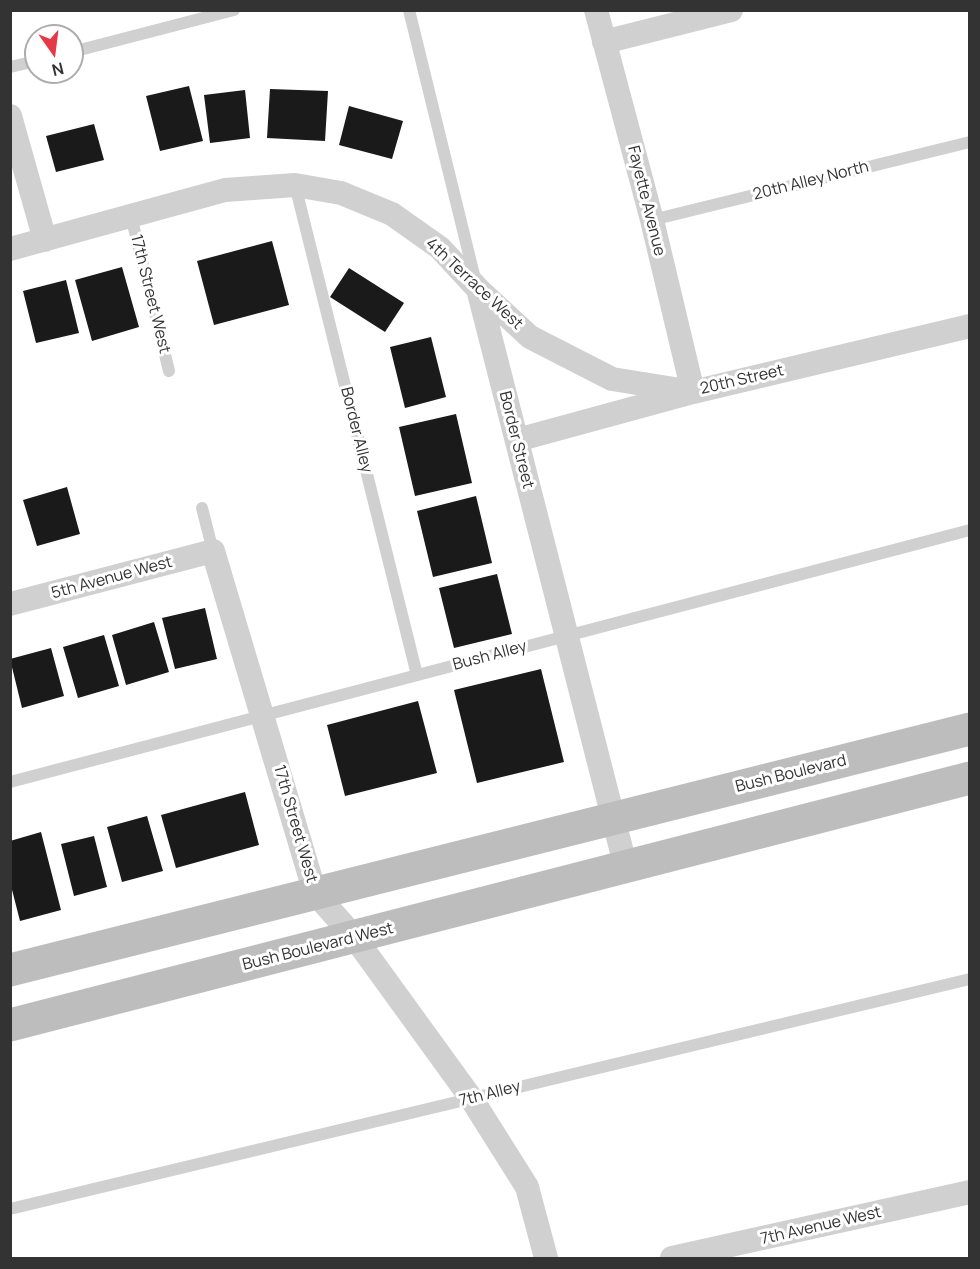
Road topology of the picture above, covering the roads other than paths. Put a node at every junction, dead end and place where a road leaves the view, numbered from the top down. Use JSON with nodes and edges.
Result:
{"nodes":[{"id":1,"x":234,"y":10,"type":"edge"},
{"id":2,"x":409,"y":10,"type":"edge"},
{"id":3,"x":596,"y":10,"type":"edge"},
{"id":4,"x":731,"y":10,"type":"edge"},
{"id":5,"x":604,"y":42,"type":"junction"},
{"id":6,"x":84,"y":49,"type":"edge"},
{"id":7,"x":10,"y":116,"type":"edge"},
{"id":8,"x":969,"y":142,"type":"edge"},
{"id":9,"x":295,"y":185,"type":"junction"},
{"id":10,"x":131,"y":216,"type":"junction"},
{"id":11,"x":652,"y":220,"type":"junction"},
{"id":12,"x":45,"y":240,"type":"junction"},
{"id":13,"x":10,"y":249,"type":"edge"},
{"id":14,"x":478,"y":289,"type":"junction"},
{"id":15,"x":969,"y":326,"type":"edge"},
{"id":16,"x":170,"y":371,"type":"dead end"},
{"id":17,"x":693,"y":392,"type":"junction"},
{"id":18,"x":517,"y":441,"type":"junction"},
{"id":19,"x":202,"y":508,"type":"dead end"},
{"id":20,"x":969,"y":530,"type":"edge"},
{"id":21,"x":213,"y":551,"type":"junction"},
{"id":22,"x":10,"y":604,"type":"edge"},
{"id":23,"x":566,"y":636,"type":"junction"},
{"id":24,"x":417,"y":675,"type":"junction"},
{"id":25,"x":263,"y":716,"type":"junction"},
{"id":26,"x":969,"y":729,"type":"edge"},
{"id":27,"x":969,"y":778,"type":"edge"},
{"id":28,"x":10,"y":782,"type":"edge"},
{"id":29,"x":613,"y":818,"type":"junction"},
{"id":30,"x":626,"y":868,"type":"junction"},
{"id":31,"x":315,"y":893,"type":"junction"},
{"id":32,"x":355,"y":938,"type":"junction"},
{"id":33,"x":10,"y":970,"type":"edge"},
{"id":34,"x":969,"y":979,"type":"edge"},
{"id":35,"x":10,"y":1024,"type":"edge"},
{"id":36,"x":471,"y":1098,"type":"junction"},
{"id":37,"x":969,"y":1192,"type":"edge"},
{"id":38,"x":10,"y":1209,"type":"edge"},
{"id":39,"x":546,"y":1258,"type":"edge"},
{"id":40,"x":672,"y":1258,"type":"edge"}],
"edges":[{"from":1,"to":6,"type":"lane"},
{"from":2,"to":14,"type":"lane","name":"Border Street"},
{"from":3,"to":5,"type":"street","name":"Fayette Avenue"},
{"from":4,"to":5,"type":"street"},
{"from":5,"to":11,"type":"street","name":"Fayette Avenue"},
{"from":7,"to":12,"type":"street"},
{"from":8,"to":11,"type":"lane","name":"20th Alley North"},
{"from":9,"to":10,"type":"street","name":"4th Terrace West"},
{"from":9,"to":14,"type":"street","name":"4th Terrace West"},
{"from":9,"to":24,"type":"lane","name":"Border Alley"},
{"from":10,"to":12,"type":"street","name":"4th Terrace West"},
{"from":10,"to":16,"type":"lane","name":"17th Street West"},
{"from":11,"to":17,"type":"street","name":"Fayette Avenue"},
{"from":12,"to":13,"type":"street","name":"4th Terrace West"},
{"from":14,"to":17,"type":"street","name":"4th Terrace West"},
{"from":14,"to":18,"type":"street","name":"Border Street"},
{"from":15,"to":17,"type":"street","name":"20th Street"},
{"from":17,"to":18,"type":"street","name":"20th Street"},
{"from":18,"to":23,"type":"street","name":"Border Street"},
{"from":19,"to":21,"type":"lane","name":"17th Street West"},
{"from":20,"to":23,"type":"lane","name":"Bush Alley"},
{"from":21,"to":22,"type":"street","name":"5th Avenue West"},
{"from":21,"to":25,"type":"street","name":"17th Street West"},
{"from":23,"to":24,"type":"lane","name":"Bush Alley"},
{"from":23,"to":29,"type":"street","name":"Border Street"},
{"from":24,"to":25,"type":"lane","name":"Bush Alley"},
{"from":25,"to":28,"type":"lane","name":"Bush Alley"},
{"from":25,"to":31,"type":"street","name":"17th Street West"},
{"from":26,"to":29,"type":"main road","name":"Bush Boulevard"},
{"from":27,"to":30,"type":"main road"},
{"from":29,"to":30,"type":"street","name":"Border Street"},
{"from":29,"to":31,"type":"main road"},
{"from":30,"to":32,"type":"main road","name":"Bush Boulevard West"},
{"from":31,"to":32,"type":"street","name":"17th Street West"},
{"from":31,"to":33,"type":"main road"},
{"from":32,"to":35,"type":"main road","name":"Bush Boulevard West"},
{"from":32,"to":36,"type":"street","name":"17th Street West"},
{"from":34,"to":36,"type":"lane","name":"7th Alley"},
{"from":36,"to":38,"type":"lane","name":"7th Alley"},
{"from":36,"to":39,"type":"street","name":"17th Street West"},
{"from":37,"to":40,"type":"street","name":"7th Avenue West"}]}
